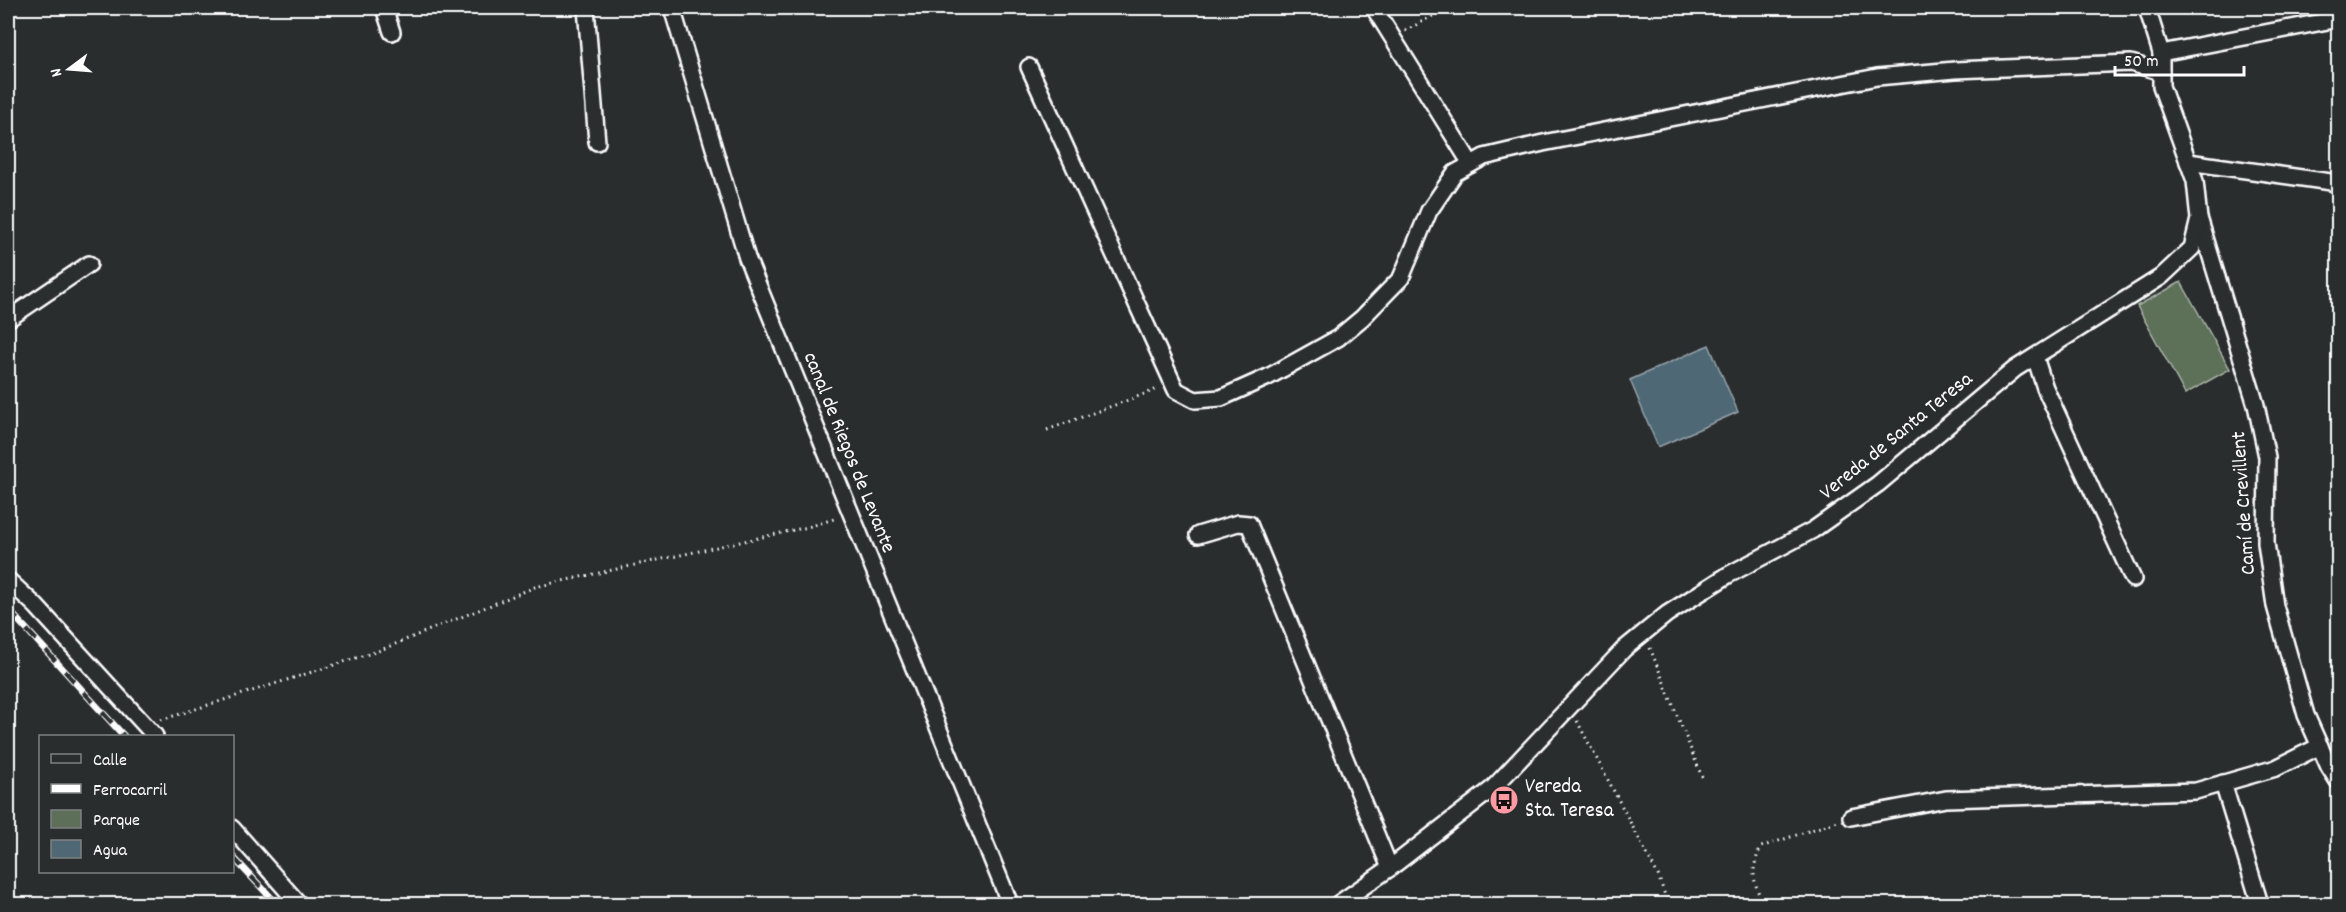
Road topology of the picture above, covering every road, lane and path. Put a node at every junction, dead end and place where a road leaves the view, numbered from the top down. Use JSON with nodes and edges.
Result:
{"nodes":[{"id":1,"x":384,"y":8,"type":"edge"},
{"id":2,"x":586,"y":8,"type":"edge"},
{"id":3,"x":672,"y":8,"type":"edge"},
{"id":4,"x":1374,"y":8,"type":"edge"},
{"id":5,"x":1447,"y":8,"type":"edge"},
{"id":6,"x":2147,"y":8,"type":"edge"},
{"id":7,"x":2338,"y":19,"type":"edge"},
{"id":8,"x":392,"y":32,"type":"dead end"},
{"id":9,"x":1393,"y":37,"type":"junction"},
{"id":10,"x":2161,"y":52,"type":"junction"},
{"id":11,"x":1029,"y":67,"type":"dead end"},
{"id":12,"x":2161,"y":72,"type":"junction"},
{"id":13,"x":597,"y":141,"type":"dead end"},
{"id":14,"x":2188,"y":162,"type":"junction"},
{"id":15,"x":1471,"y":164,"type":"junction"},
{"id":16,"x":2338,"y":183,"type":"edge"},
{"id":17,"x":2199,"y":219,"type":"junction"},
{"id":18,"x":89,"y":264,"type":"dead end"},
{"id":19,"x":8,"y":319,"type":"edge"},
{"id":20,"x":2036,"y":357,"type":"junction"},
{"id":21,"x":1173,"y":383,"type":"junction"},
{"id":22,"x":1047,"y":430,"type":"dead end"},
{"id":23,"x":850,"y":513,"type":"junction"},
{"id":24,"x":1198,"y":535,"type":"dead end"},
{"id":25,"x":2133,"y":579,"type":"dead end"},
{"id":26,"x":8,"y":580,"type":"edge"},
{"id":27,"x":1643,"y":633,"type":"junction"},
{"id":28,"x":1570,"y":707,"type":"junction"},
{"id":29,"x":150,"y":731,"type":"edge"},
{"id":30,"x":2320,"y":746,"type":"junction"},
{"id":31,"x":1702,"y":777,"type":"dead end"},
{"id":32,"x":2338,"y":781,"type":"edge"},
{"id":33,"x":2223,"y":783,"type":"junction"},
{"id":34,"x":1851,"y":817,"type":"joint"},
{"id":35,"x":234,"y":830,"type":"edge"},
{"id":36,"x":1390,"y":868,"type":"junction"},
{"id":37,"x":299,"y":904,"type":"edge"},
{"id":38,"x":1010,"y":904,"type":"edge"},
{"id":39,"x":1338,"y":904,"type":"edge"},
{"id":40,"x":1668,"y":904,"type":"edge"},
{"id":41,"x":1763,"y":904,"type":"edge"},
{"id":42,"x":2260,"y":904,"type":"edge"}],
"edges":[{"from":1,"to":8,"type":"street"},
{"from":2,"to":13,"type":"street"},
{"from":3,"to":23,"type":"street","name":"canal de Riegos de Levante"},
{"from":4,"to":9,"type":"street"},
{"from":5,"to":9,"type":"path"},
{"from":6,"to":10,"type":"street","name":"Vereda de Santa Teresa"},
{"from":7,"to":10,"type":"street"},
{"from":9,"to":15,"type":"street"},
{"from":10,"to":12,"type":"street","name":"Vereda de Santa Teresa"},
{"from":11,"to":21,"type":"street"},
{"from":12,"to":14,"type":"street","name":"Vereda de Santa Teresa"},
{"from":12,"to":15,"type":"street"},
{"from":14,"to":16,"type":"street"},
{"from":14,"to":17,"type":"street","name":"Vereda de Santa Teresa"},
{"from":15,"to":21,"type":"street"},
{"from":17,"to":20,"type":"street","name":"Vereda de Santa Teresa"},
{"from":17,"to":30,"type":"street","name":"Camí de Crevillent"},
{"from":18,"to":19,"type":"street"},
{"from":20,"to":25,"type":"street"},
{"from":20,"to":27,"type":"street","name":"Vereda de Santa Teresa"},
{"from":21,"to":22,"type":"path"},
{"from":23,"to":29,"type":"path"},
{"from":23,"to":38,"type":"street","name":"canal de Riegos de Levante"},
{"from":24,"to":36,"type":"street"},
{"from":26,"to":29,"type":"street"},
{"from":27,"to":28,"type":"street","name":"Vereda de Santa Teresa"},
{"from":27,"to":31,"type":"path"},
{"from":28,"to":36,"type":"street","name":"Vereda de Santa Teresa"},
{"from":28,"to":40,"type":"path"},
{"from":30,"to":32,"type":"street","name":"Camí de Crevillent"},
{"from":30,"to":33,"type":"street"},
{"from":33,"to":34,"type":"street"},
{"from":33,"to":42,"type":"street"},
{"from":34,"to":41,"type":"path"},
{"from":35,"to":37,"type":"street"},
{"from":36,"to":39,"type":"street","name":"Vereda de Santa Teresa"}]}
